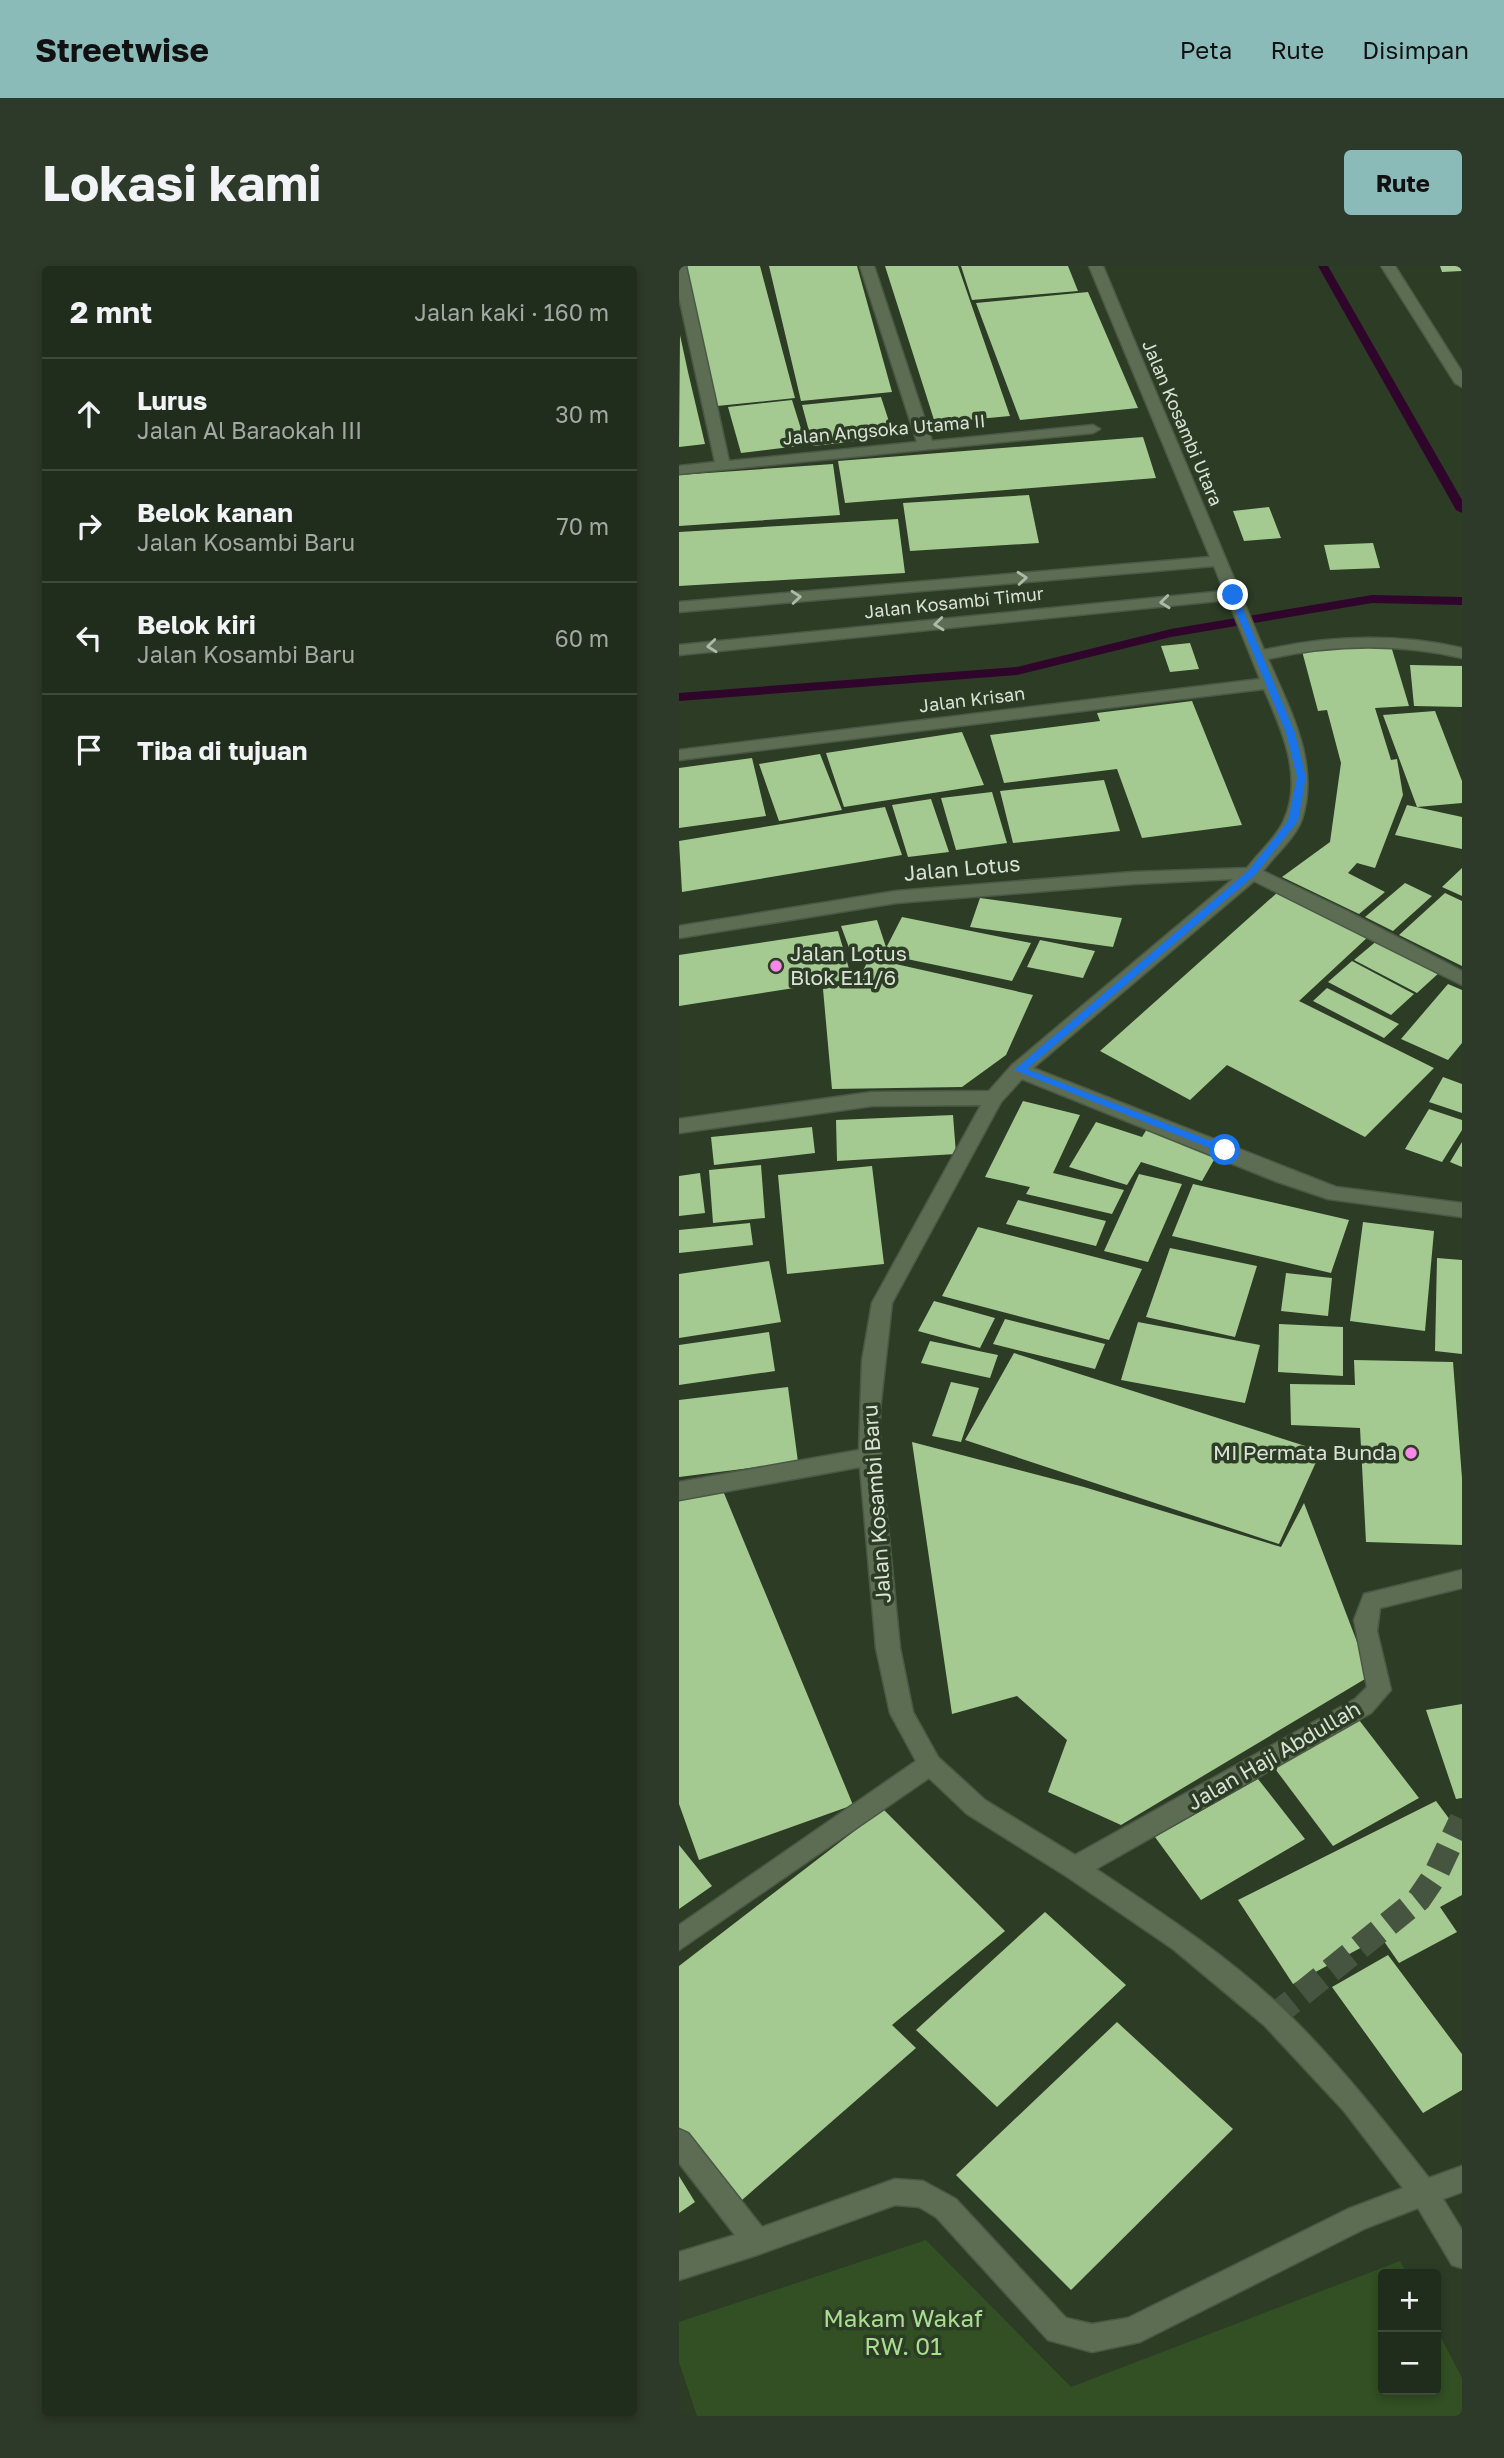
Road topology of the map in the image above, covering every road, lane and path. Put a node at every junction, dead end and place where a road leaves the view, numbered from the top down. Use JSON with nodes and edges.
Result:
{"nodes":[{"id":1,"x":680,"y":266,"type":"edge"},
{"id":2,"x":867,"y":266,"type":"edge"},
{"id":3,"x":1096,"y":266,"type":"edge"},
{"id":4,"x":1388,"y":266,"type":"edge"},
{"id":5,"x":1462,"y":383,"type":"edge"},
{"id":6,"x":1093,"y":429,"type":"dead end"},
{"id":7,"x":926,"y":446,"type":"junction"},
{"id":8,"x":723,"y":465,"type":"junction"},
{"id":9,"x":679,"y":470,"type":"edge"},
{"id":10,"x":1219,"y":561,"type":"junction"},
{"id":11,"x":1235,"y":601,"type":"junction"},
{"id":12,"x":679,"y":607,"type":"edge"},
{"id":13,"x":679,"y":650,"type":"edge"},
{"id":14,"x":1256,"y":652,"type":"junction"},
{"id":15,"x":1462,"y":653,"type":"edge"},
{"id":16,"x":1270,"y":683,"type":"junction"},
{"id":17,"x":679,"y":755,"type":"edge"},
{"id":18,"x":1252,"y":873,"type":"junction"},
{"id":19,"x":679,"y":932,"type":"edge"},
{"id":20,"x":1462,"y":979,"type":"edge"},
{"id":21,"x":1019,"y":1070,"type":"junction"},
{"id":22,"x":994,"y":1098,"type":"junction"},
{"id":23,"x":679,"y":1126,"type":"edge"},
{"id":24,"x":1462,"y":1210,"type":"edge"},
{"id":25,"x":870,"y":1457,"type":"junction"},
{"id":26,"x":679,"y":1491,"type":"edge"},
{"id":27,"x":1462,"y":1579,"type":"edge"},
{"id":28,"x":930,"y":1764,"type":"junction"},
{"id":29,"x":1075,"y":1868,"type":"junction"},
{"id":30,"x":679,"y":1938,"type":"edge"},
{"id":31,"x":679,"y":2141,"type":"edge"},
{"id":32,"x":1462,"y":2179,"type":"edge"},
{"id":33,"x":1424,"y":2193,"type":"junction"},
{"id":34,"x":757,"y":2242,"type":"junction"},
{"id":35,"x":1462,"y":2255,"type":"edge"},
{"id":36,"x":679,"y":2266,"type":"edge"}],
"edges":[{"from":1,"to":8,"type":"street"},
{"from":2,"to":7,"type":"street"},
{"from":3,"to":10,"type":"street","name":"Jalan Kosambi Utara"},
{"from":4,"to":5,"type":"street"},
{"from":6,"to":7,"type":"street","name":"Jalan Angsoka Utama II"},
{"from":7,"to":8,"type":"street","name":"Jalan Angsoka Utama II"},
{"from":8,"to":9,"type":"street","name":"Jalan Angsoka Utama II"},
{"from":10,"to":11,"type":"street","name":"Jalan Kosambi Utara"},
{"from":12,"to":10,"type":"street","name":"Jalan Kosambi Timur","one_way":true},
{"from":11,"to":13,"type":"street","name":"Jalan Kosambi Timur","one_way":true},
{"from":11,"to":14,"type":"street","name":"Jalan Kosambi Baru"},
{"from":14,"to":15,"type":"street"},
{"from":14,"to":16,"type":"street","name":"Jalan Kosambi Baru"},
{"from":16,"to":17,"type":"street","name":"Jalan Krisan"},
{"from":16,"to":18,"type":"street","name":"Jalan Kosambi Baru"},
{"from":18,"to":19,"type":"street","name":"Jalan Lotus"},
{"from":18,"to":20,"type":"street"},
{"from":18,"to":21,"type":"street","name":"Jalan Kosambi Baru"},
{"from":21,"to":22,"type":"street","name":"Jalan Kosambi Baru"},
{"from":21,"to":24,"type":"street"},
{"from":22,"to":23,"type":"street"},
{"from":22,"to":25,"type":"street","name":"Jalan Kosambi Baru"},
{"from":25,"to":26,"type":"street"},
{"from":25,"to":28,"type":"street","name":"Jalan Kosambi Baru"},
{"from":27,"to":29,"type":"street","name":"Jalan Haji Abdullah"},
{"from":28,"to":29,"type":"street","name":"Jalan Kosambi Baru"},
{"from":28,"to":30,"type":"street"},
{"from":29,"to":33,"type":"street","name":"Jalan Kosambi Baru"},
{"from":31,"to":34,"type":"street"},
{"from":32,"to":33,"type":"street"},
{"from":33,"to":34,"type":"street"},
{"from":33,"to":35,"type":"street","name":"Jalan Kosambi Baru"},
{"from":34,"to":36,"type":"street"}]}
